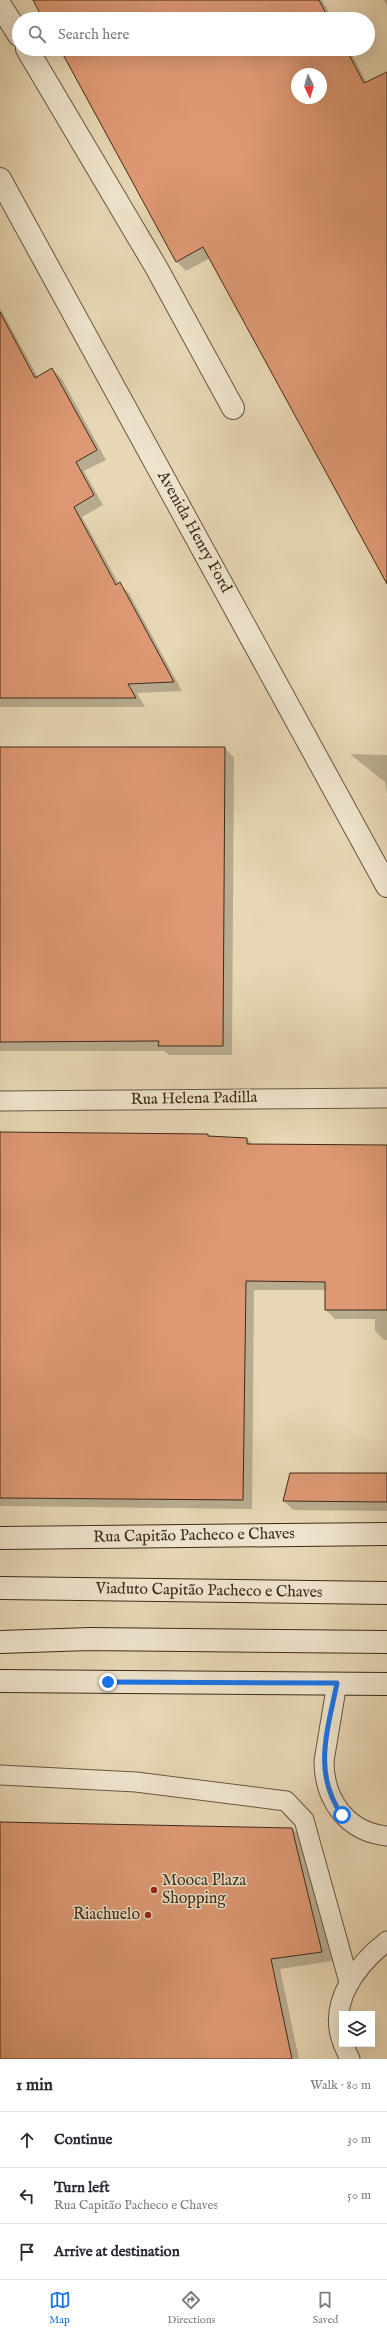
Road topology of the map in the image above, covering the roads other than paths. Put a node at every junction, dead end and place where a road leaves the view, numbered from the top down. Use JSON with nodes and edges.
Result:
{"nodes":[{"id":1,"x":0,"y":5,"type":"edge"},
{"id":2,"x":12,"y":24,"type":"edge"},
{"id":3,"x":31,"y":56,"type":"edge"},
{"id":4,"x":0,"y":179,"type":"edge"},
{"id":5,"x":233,"y":408,"type":"dead end"},
{"id":6,"x":387,"y":886,"type":"edge"},
{"id":7,"x":387,"y":1098,"type":"edge"},
{"id":8,"x":0,"y":1101,"type":"edge"},
{"id":9,"x":387,"y":1534,"type":"edge"},
{"id":10,"x":0,"y":1538,"type":"edge"},
{"id":11,"x":0,"y":1580,"type":"edge"},
{"id":12,"x":0,"y":1588,"type":"edge"},
{"id":13,"x":30,"y":1588,"type":"junction"},
{"id":14,"x":387,"y":1593,"type":"edge"},
{"id":15,"x":0,"y":1642,"type":"edge"},
{"id":16,"x":387,"y":1642,"type":"edge"},
{"id":17,"x":0,"y":1681,"type":"edge"},
{"id":18,"x":337,"y":1683,"type":"junction"},
{"id":19,"x":387,"y":1684,"type":"edge"},
{"id":20,"x":0,"y":1775,"type":"edge"},
{"id":21,"x":387,"y":1836,"type":"edge"},
{"id":22,"x":387,"y":1941,"type":"edge"},
{"id":23,"x":348,"y":1982,"type":"junction"},
{"id":24,"x":340,"y":2011,"type":"edge"},
{"id":25,"x":339,"y":2014,"type":"edge"},
{"id":26,"x":339,"y":2030,"type":"edge"},
{"id":27,"x":344,"y":2047,"type":"edge"},
{"id":28,"x":350,"y":2059,"type":"edge"}],
"edges":[{"from":1,"to":2,"type":"street"},
{"from":3,"to":5,"type":"street"},
{"from":4,"to":6,"type":"street","name":"Avenida Henry Ford"},
{"from":7,"to":8,"type":"lane","name":"Rua Helena Padilla"},
{"from":9,"to":10,"type":"street","name":"Rua Capitão Pacheco e Chaves"},
{"from":11,"to":13,"type":"street"},
{"from":12,"to":13,"type":"street"},
{"from":13,"to":14,"type":"street","name":"Viaduto Capitão Pacheco e Chaves"},
{"from":15,"to":16,"type":"street"},
{"from":17,"to":18,"type":"street"},
{"from":18,"to":19,"type":"street"},
{"from":18,"to":21,"type":"lane"},
{"from":20,"to":23,"type":"lane"},
{"from":22,"to":23,"type":"lane"},
{"from":23,"to":24,"type":"lane"},
{"from":25,"to":26,"type":"lane"},
{"from":27,"to":28,"type":"lane"}]}
